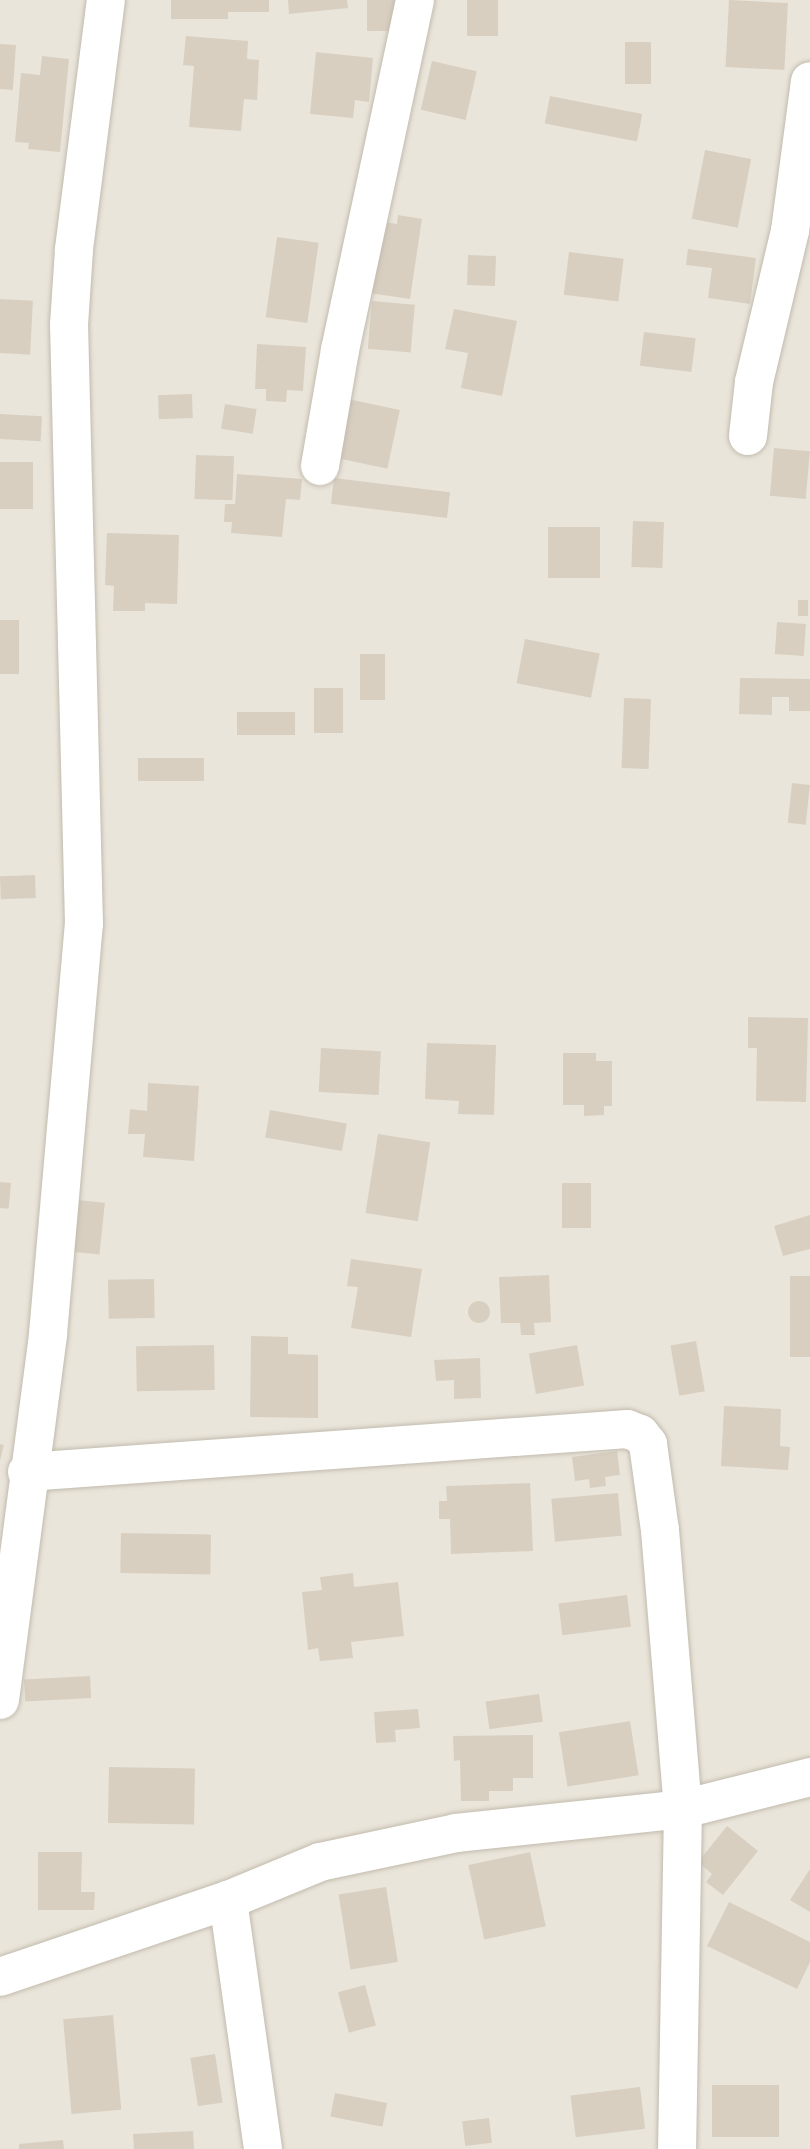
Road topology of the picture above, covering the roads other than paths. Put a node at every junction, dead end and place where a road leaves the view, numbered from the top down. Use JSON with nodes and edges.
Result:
{"nodes":[{"id":1,"x":106,"y":0,"type":"edge"},
{"id":2,"x":415,"y":0,"type":"edge"},
{"id":3,"x":810,"y":81,"type":"edge"},
{"id":4,"x":748,"y":436,"type":"dead end"},
{"id":5,"x":320,"y":466,"type":"dead end"},
{"id":6,"x":27,"y":1472,"type":"junction"},
{"id":7,"x":0,"y":1700,"type":"edge"},
{"id":8,"x":810,"y":1777,"type":"edge"},
{"id":9,"x":682,"y":1809,"type":"junction"},
{"id":10,"x":228,"y":1900,"type":"junction"},
{"id":11,"x":0,"y":1977,"type":"edge"},
{"id":12,"x":263,"y":2149,"type":"edge"},
{"id":13,"x":677,"y":2149,"type":"edge"}],
"edges":[{"from":1,"to":6,"type":"street"},
{"from":2,"to":5,"type":"street"},
{"from":3,"to":4,"type":"street"},
{"from":6,"to":7,"type":"street"},
{"from":6,"to":9,"type":"street"},
{"from":8,"to":9,"type":"street"},
{"from":9,"to":10,"type":"street"},
{"from":9,"to":13,"type":"street"},
{"from":10,"to":11,"type":"street"},
{"from":10,"to":12,"type":"street"}]}
